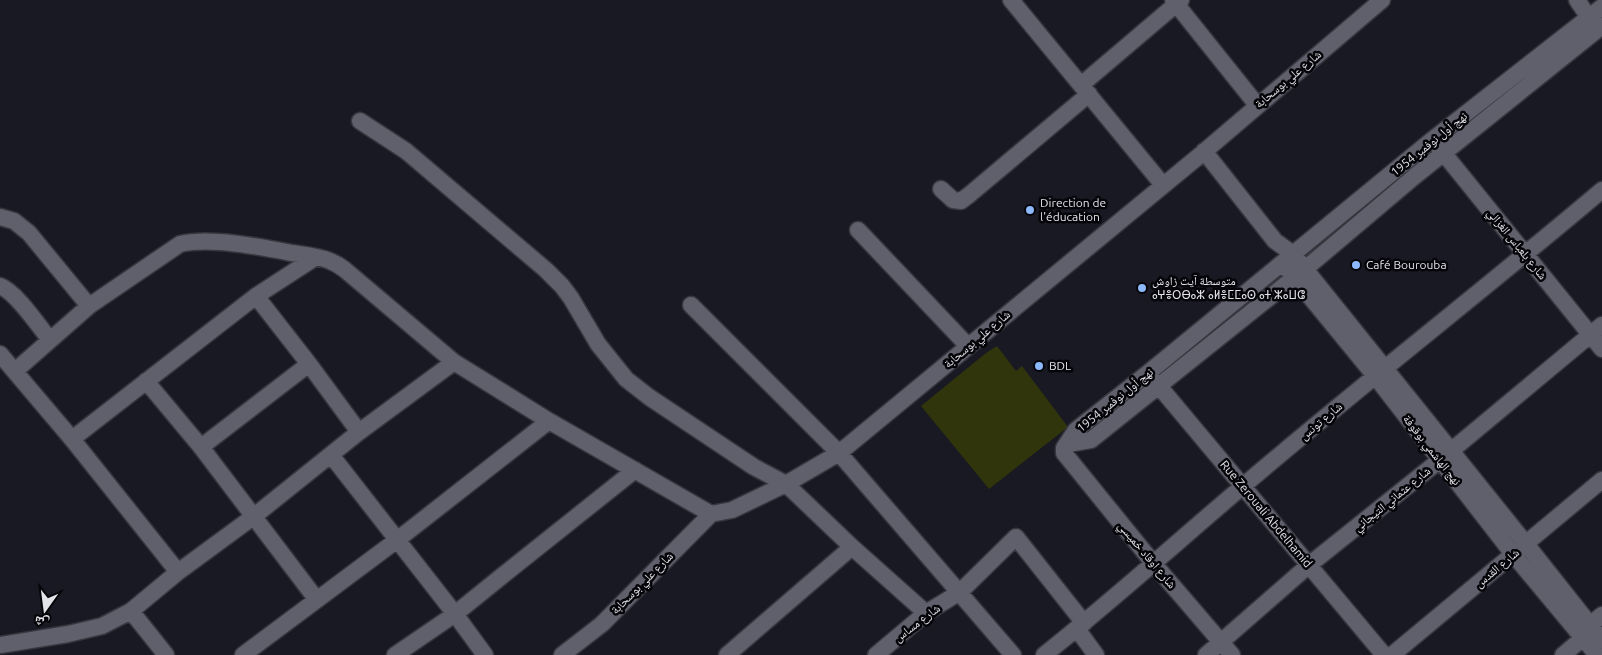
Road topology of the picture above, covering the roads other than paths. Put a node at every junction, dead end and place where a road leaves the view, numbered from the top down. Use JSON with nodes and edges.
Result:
{"nodes":[{"id":1,"x":1011,"y":0,"type":"edge"},
{"id":2,"x":1382,"y":0,"type":"edge"},
{"id":3,"x":1577,"y":0,"type":"edge"},
{"id":4,"x":1177,"y":1,"type":"edge"},
{"id":5,"x":1602,"y":7,"type":"edge"},
{"id":6,"x":1598,"y":27,"type":"edge"},
{"id":7,"x":1085,"y":89,"type":"junction"},
{"id":8,"x":1257,"y":105,"type":"junction"},
{"id":9,"x":360,"y":121,"type":"dead end"},
{"id":10,"x":1432,"y":140,"type":"junction"},
{"id":11,"x":1204,"y":151,"type":"junction"},
{"id":12,"x":1443,"y":153,"type":"junction"},
{"id":13,"x":1410,"y":170,"type":"junction"},
{"id":14,"x":1163,"y":185,"type":"junction"},
{"id":15,"x":941,"y":189,"type":"dead end"},
{"id":16,"x":1602,"y":190,"type":"edge"},
{"id":17,"x":0,"y":217,"type":"edge"},
{"id":18,"x":858,"y":230,"type":"dead end"},
{"id":19,"x":1526,"y":254,"type":"junction"},
{"id":20,"x":316,"y":257,"type":"junction"},
{"id":21,"x":1287,"y":258,"type":"junction"},
{"id":22,"x":1299,"y":273,"type":"junction"},
{"id":23,"x":0,"y":286,"type":"edge"},
{"id":24,"x":256,"y":296,"type":"junction"},
{"id":25,"x":691,"y":305,"type":"dead end"},
{"id":26,"x":89,"y":306,"type":"junction"},
{"id":27,"x":1596,"y":330,"type":"edge"},
{"id":28,"x":50,"y":340,"type":"junction"},
{"id":29,"x":968,"y":346,"type":"junction"},
{"id":30,"x":1602,"y":349,"type":"edge"},
{"id":31,"x":0,"y":354,"type":"edge"},
{"id":32,"x":454,"y":362,"type":"junction"},
{"id":33,"x":309,"y":364,"type":"junction"},
{"id":34,"x":15,"y":371,"type":"junction"},
{"id":35,"x":1380,"y":372,"type":"junction"},
{"id":36,"x":1148,"y":373,"type":"junction"},
{"id":37,"x":146,"y":381,"type":"junction"},
{"id":38,"x":1159,"y":386,"type":"junction"},
{"id":39,"x":549,"y":421,"type":"junction"},
{"id":40,"x":359,"y":432,"type":"junction"},
{"id":41,"x":72,"y":439,"type":"junction"},
{"id":42,"x":200,"y":447,"type":"junction"},
{"id":43,"x":1066,"y":448,"type":"junction"},
{"id":44,"x":839,"y":453,"type":"junction"},
{"id":45,"x":331,"y":455,"type":"junction"},
{"id":46,"x":1445,"y":455,"type":"junction"},
{"id":47,"x":635,"y":470,"type":"junction"},
{"id":48,"x":1602,"y":480,"type":"edge"},
{"id":49,"x":786,"y":484,"type":"junction"},
{"id":50,"x":1242,"y":486,"type":"junction"},
{"id":51,"x":711,"y":514,"type":"junction"},
{"id":52,"x":253,"y":517,"type":"junction"},
{"id":53,"x":397,"y":540,"type":"junction"},
{"id":54,"x":1526,"y":544,"type":"junction"},
{"id":55,"x":852,"y":547,"type":"junction"},
{"id":56,"x":1513,"y":554,"type":"junction"},
{"id":57,"x":1154,"y":564,"type":"junction"},
{"id":58,"x":1309,"y":565,"type":"junction"},
{"id":59,"x":178,"y":572,"type":"junction"},
{"id":60,"x":960,"y":592,"type":"junction"},
{"id":61,"x":317,"y":600,"type":"junction"},
{"id":62,"x":131,"y":611,"type":"junction"},
{"id":63,"x":926,"y":613,"type":"junction"},
{"id":64,"x":455,"y":614,"type":"junction"},
{"id":65,"x":1080,"y":626,"type":"junction"},
{"id":66,"x":1592,"y":626,"type":"edge"},
{"id":67,"x":1602,"y":640,"type":"edge"},
{"id":68,"x":1221,"y":642,"type":"junction"},
{"id":69,"x":0,"y":645,"type":"edge"},
{"id":70,"x":166,"y":655,"type":"edge"},
{"id":71,"x":244,"y":655,"type":"edge"},
{"id":72,"x":395,"y":655,"type":"edge"},
{"id":73,"x":485,"y":655,"type":"edge"},
{"id":74,"x":562,"y":655,"type":"edge"},
{"id":75,"x":727,"y":655,"type":"edge"},
{"id":76,"x":876,"y":655,"type":"edge"},
{"id":77,"x":1013,"y":655,"type":"edge"},
{"id":78,"x":1044,"y":655,"type":"edge"},
{"id":79,"x":1096,"y":655,"type":"edge"},
{"id":80,"x":1206,"y":655,"type":"edge"},
{"id":81,"x":1232,"y":655,"type":"edge"},
{"id":82,"x":1384,"y":655,"type":"edge"},
{"id":83,"x":1392,"y":655,"type":"edge"},
{"id":84,"x":1563,"y":655,"type":"edge"},
{"id":85,"x":1597,"y":655,"type":"edge"}],
"edges":[{"from":1,"to":7,"type":"street"},
{"from":2,"to":8,"type":"street","name":"شارع علي بوسحابة"},
{"from":3,"to":6,"type":"street"},
{"from":4,"to":7,"type":"street"},
{"from":4,"to":8,"type":"street"},
{"from":5,"to":6,"type":"street","name":"نهج أول نوفمبر 1954"},
{"from":6,"to":10,"type":"street","name":"نهج أول نوفمبر 1954"},
{"from":6,"to":12,"type":"street","name":"نهج أول نوفمبر 1954"},
{"from":7,"to":14,"type":"street"},
{"from":7,"to":15,"type":"street"},
{"from":8,"to":11,"type":"street","name":"شارع علي بوسحابة"},
{"from":9,"to":49,"type":"street"},
{"from":10,"to":12,"type":"street","name":"شارع بلعباس الغزالي"},
{"from":10,"to":13,"type":"street","name":"نهج أول نوفمبر 1954"},
{"from":11,"to":14,"type":"street","name":"شارع علي بوسحابة"},
{"from":11,"to":21,"type":"street","name":"نهج الهاشمي بوقوفة"},
{"from":12,"to":13,"type":"street","name":"نهج أول نوفمبر 1954"},
{"from":12,"to":19,"type":"street","name":"شارع بلعباس الغزالي"},
{"from":13,"to":21,"type":"street","name":"نهج أول نوفمبر 1954"},
{"from":13,"to":22,"type":"street","name":"نهج أول نوفمبر 1954"},
{"from":14,"to":29,"type":"street","name":"شارع علي بوسحابة"},
{"from":16,"to":19,"type":"street","name":"شارع تونس"},
{"from":17,"to":26,"type":"street"},
{"from":18,"to":29,"type":"street"},
{"from":19,"to":27,"type":"street","name":"شارع بلعباس الغزالي"},
{"from":19,"to":35,"type":"street","name":"شارع تونس"},
{"from":20,"to":24,"type":"street"},
{"from":20,"to":26,"type":"street"},
{"from":20,"to":32,"type":"street"},
{"from":21,"to":22,"type":"street","name":"نهج الهاشمي بوقوفة"},
{"from":21,"to":36,"type":"street","name":"نهج أول نوفمبر 1954"},
{"from":22,"to":35,"type":"street","name":"نهج الهاشمي بوقوفة"},
{"from":22,"to":38,"type":"street","name":"نهج أول نوفمبر 1954"},
{"from":23,"to":28,"type":"street"},
{"from":24,"to":33,"type":"street"},
{"from":24,"to":37,"type":"street"},
{"from":25,"to":44,"type":"street"},
{"from":26,"to":28,"type":"street"},
{"from":27,"to":30,"type":"street","name":"شارع بلعباس الغزالي"},
{"from":27,"to":46,"type":"street","name":"شارع عثماني التيجاني"},
{"from":28,"to":34,"type":"street"},
{"from":29,"to":44,"type":"street","name":"شارع علي بوسحابة"},
{"from":31,"to":34,"type":"street"},
{"from":32,"to":39,"type":"street"},
{"from":32,"to":40,"type":"street"},
{"from":33,"to":40,"type":"street"},
{"from":33,"to":42,"type":"street"},
{"from":34,"to":41,"type":"street"},
{"from":35,"to":46,"type":"street","name":"نهج الهاشمي بوقوفة"},
{"from":35,"to":50,"type":"street","name":"شارع تونس"},
{"from":36,"to":38,"type":"street","name":"Rue Zerouali Abdelhamid"},
{"from":36,"to":43,"type":"street","name":"نهج أول نوفمبر 1954"},
{"from":37,"to":41,"type":"street"},
{"from":37,"to":42,"type":"street"},
{"from":38,"to":43,"type":"street","name":"نهج أول نوفمبر 1954"},
{"from":38,"to":50,"type":"street","name":"Rue Zerouali Abdelhamid"},
{"from":39,"to":47,"type":"street"},
{"from":39,"to":53,"type":"street"},
{"from":40,"to":45,"type":"street"},
{"from":41,"to":59,"type":"street"},
{"from":42,"to":52,"type":"street"},
{"from":43,"to":57,"type":"street","name":"شارع اوقاد خميسي"},
{"from":44,"to":49,"type":"street","name":"شارع علي بوسحابة"},
{"from":44,"to":60,"type":"street"},
{"from":45,"to":52,"type":"street"},
{"from":45,"to":53,"type":"street"},
{"from":46,"to":54,"type":"street","name":"نهج الهاشمي بوقوفة"},
{"from":46,"to":56,"type":"street","name":"نهج الهاشمي بوقوفة"},
{"from":46,"to":58,"type":"street","name":"شارع عثماني التيجاني"},
{"from":47,"to":51,"type":"street"},
{"from":47,"to":64,"type":"street"},
{"from":48,"to":54,"type":"street","name":"شارع القدس"},
{"from":49,"to":51,"type":"street","name":"شارع علي بوسحابة"},
{"from":49,"to":55,"type":"street"},
{"from":50,"to":57,"type":"street","name":"شارع تونس"},
{"from":50,"to":58,"type":"street","name":"Rue Zerouali Abdelhamid"},
{"from":51,"to":74,"type":"street","name":"شارع علي بوسحابة"},
{"from":52,"to":59,"type":"street"},
{"from":52,"to":61,"type":"street"},
{"from":53,"to":61,"type":"street"},
{"from":53,"to":64,"type":"street"},
{"from":54,"to":56,"type":"street","name":"شارع القدس"},
{"from":54,"to":66,"type":"street","name":"نهج الهاشمي بوقوفة"},
{"from":55,"to":63,"type":"street"},
{"from":55,"to":75,"type":"street"},
{"from":56,"to":66,"type":"street","name":"نهج الهاشمي بوقوفة"},
{"from":56,"to":83,"type":"street","name":"شارع القدس"},
{"from":57,"to":65,"type":"street","name":"شارع تونس"},
{"from":57,"to":68,"type":"street","name":"شارع اوقاد خميسي"},
{"from":58,"to":68,"type":"street","name":"شارع عثماني التيجاني"},
{"from":58,"to":82,"type":"street","name":"Rue Zerouali Abdelhamid"},
{"from":59,"to":62,"type":"street"},
{"from":60,"to":63,"type":"street","name":"شارع مساس"},
{"from":60,"to":65,"type":"street","name":"شارع مساس"},
{"from":60,"to":77,"type":"street"},
{"from":61,"to":71,"type":"street"},
{"from":62,"to":69,"type":"street"},
{"from":62,"to":70,"type":"street"},
{"from":63,"to":76,"type":"street","name":"شارع مساس"},
{"from":64,"to":72,"type":"street"},
{"from":64,"to":73,"type":"street"},
{"from":65,"to":78,"type":"street","name":"شارع تونس"},
{"from":65,"to":79,"type":"street"},
{"from":66,"to":67,"type":"street","name":"نهج الهاشمي بوقوفة"},
{"from":66,"to":84,"type":"street"},
{"from":66,"to":85,"type":"street","name":"نهج الهاشمي بوقوفة"},
{"from":68,"to":80,"type":"street","name":"شارع عثماني التيجاني"},
{"from":68,"to":81,"type":"street","name":"شارع اوقاد خميسي"}]}
